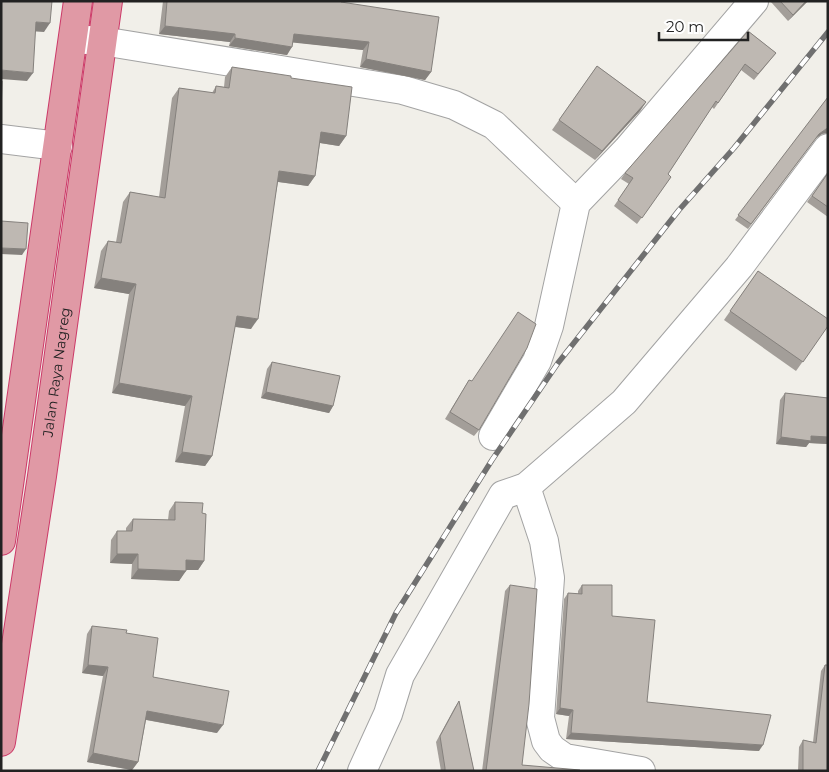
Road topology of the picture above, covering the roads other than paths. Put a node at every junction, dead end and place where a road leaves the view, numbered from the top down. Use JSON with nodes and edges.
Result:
{"nodes":[{"id":1,"x":78,"y":1,"type":"edge"},
{"id":2,"x":108,"y":1,"type":"edge"},
{"id":3,"x":754,"y":1,"type":"edge"},
{"id":4,"x":73,"y":39,"type":"junction"},
{"id":5,"x":102,"y":41,"type":"junction"},
{"id":6,"x":1,"y":140,"type":"edge"},
{"id":7,"x":58,"y":146,"type":"junction"},
{"id":8,"x":828,"y":148,"type":"edge"},
{"id":9,"x":576,"y":203,"type":"junction"},
{"id":10,"x":493,"y":436,"type":"dead end"},
{"id":11,"x":526,"y":487,"type":"junction"},
{"id":12,"x":1,"y":541,"type":"edge"},
{"id":13,"x":1,"y":742,"type":"edge"},
{"id":14,"x":362,"y":771,"type":"edge"},
{"id":15,"x":642,"y":771,"type":"edge"}],
"edges":[{"from":1,"to":4,"type":"highway"},
{"from":2,"to":5,"type":"highway","name":"Jalan Raya Nagreg"},
{"from":3,"to":9,"type":"street"},
{"from":4,"to":5,"type":"street"},
{"from":4,"to":7,"type":"highway"},
{"from":5,"to":9,"type":"street"},
{"from":5,"to":13,"type":"highway","name":"Jalan Raya Nagreg"},
{"from":6,"to":7,"type":"street"},
{"from":7,"to":12,"type":"highway"},
{"from":8,"to":11,"type":"street"},
{"from":9,"to":10,"type":"street"},
{"from":11,"to":14,"type":"street"},
{"from":11,"to":15,"type":"street"}]}
